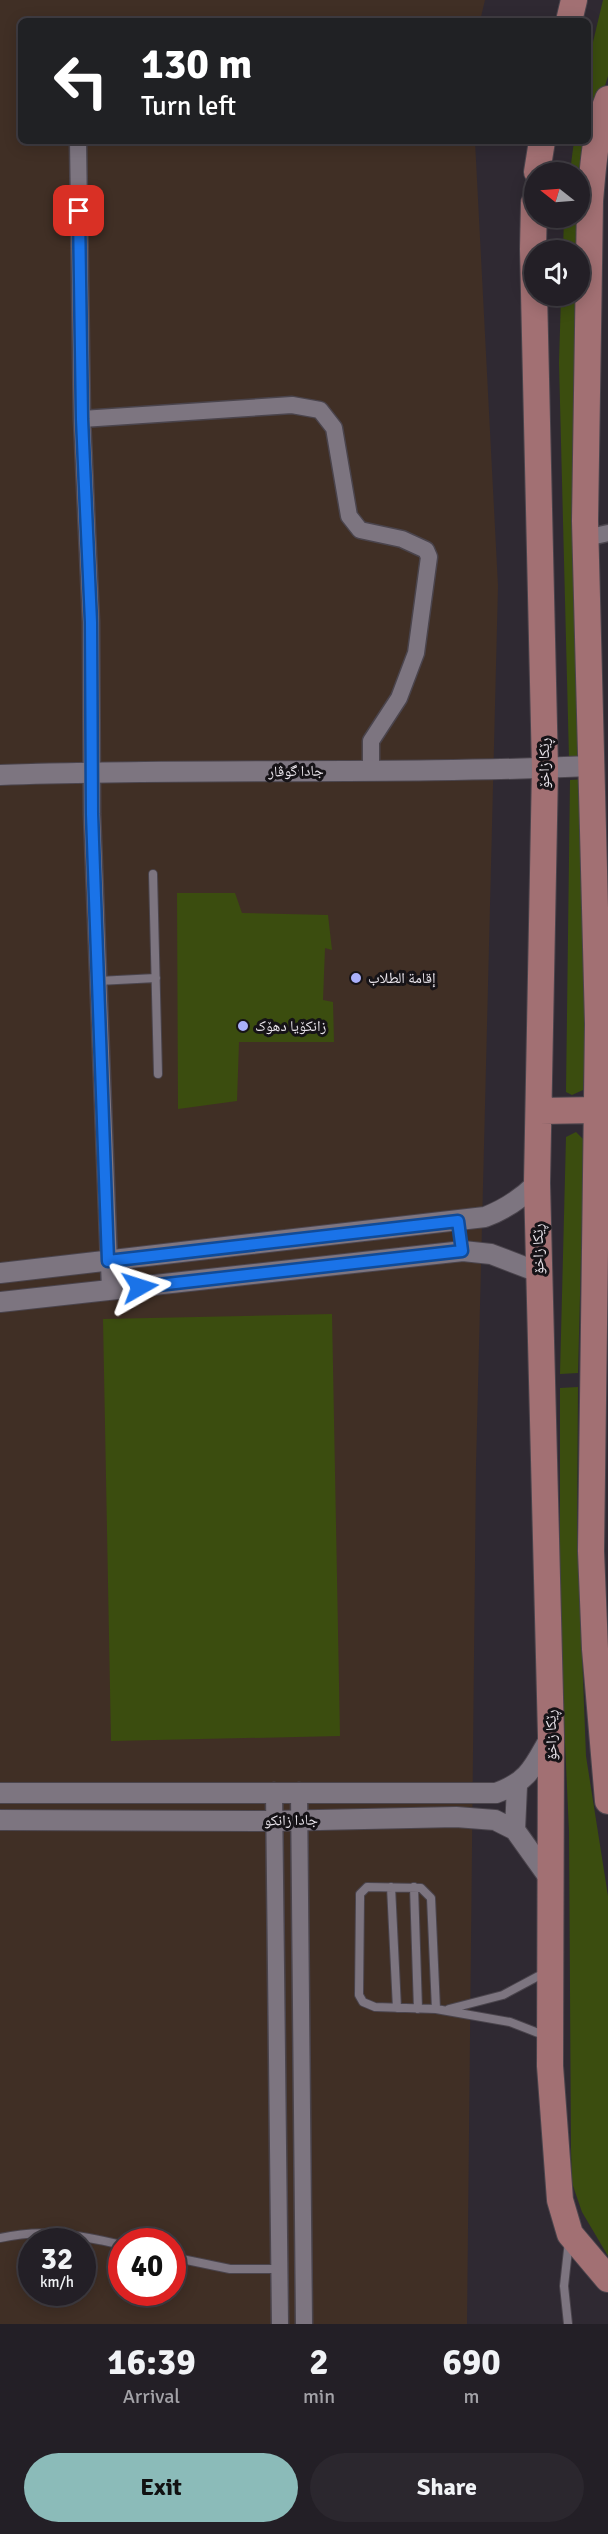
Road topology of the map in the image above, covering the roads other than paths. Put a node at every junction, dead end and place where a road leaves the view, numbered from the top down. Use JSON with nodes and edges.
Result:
{"nodes":[{"id":1,"x":574,"y":0,"type":"edge"},
{"id":2,"x":570,"y":18,"type":"edge"},
{"id":3,"x":608,"y":99,"type":"edge"},
{"id":4,"x":78,"y":144,"type":"edge"},
{"id":5,"x":542,"y":144,"type":"edge"},
{"id":6,"x":539,"y":162,"type":"edge"},
{"id":7,"x":533,"y":228,"type":"edge"},
{"id":8,"x":82,"y":419,"type":"junction"},
{"id":9,"x":597,"y":535,"type":"edge"},
{"id":10,"x":591,"y":766,"type":"junction"},
{"id":11,"x":545,"y":769,"type":"junction"},
{"id":12,"x":371,"y":770,"type":"junction"},
{"id":13,"x":92,"y":771,"type":"junction"},
{"id":14,"x":0,"y":775,"type":"edge"},
{"id":15,"x":153,"y":874,"type":"dead end"},
{"id":16,"x":156,"y":978,"type":"junction"},
{"id":17,"x":98,"y":981,"type":"junction"},
{"id":18,"x":603,"y":1024,"type":"edge"},
{"id":19,"x":158,"y":1074,"type":"dead end"},
{"id":20,"x":597,"y":1110,"type":"junction"},
{"id":21,"x":540,"y":1111,"type":"junction"},
{"id":22,"x":537,"y":1183,"type":"junction"},
{"id":23,"x":458,"y":1221,"type":"junction"},
{"id":24,"x":462,"y":1251,"type":"junction"},
{"id":25,"x":108,"y":1261,"type":"junction"},
{"id":26,"x":538,"y":1272,"type":"junction"},
{"id":27,"x":0,"y":1274,"type":"edge"},
{"id":28,"x":110,"y":1290,"type":"junction"},
{"id":29,"x":0,"y":1302,"type":"edge"},
{"id":30,"x":600,"y":1443,"type":"edge"},
{"id":31,"x":602,"y":1648,"type":"edge"},
{"id":32,"x":551,"y":1736,"type":"junction"},
{"id":33,"x":517,"y":1786,"type":"junction"},
{"id":34,"x":274,"y":1791,"type":"junction"},
{"id":35,"x":299,"y":1791,"type":"junction"},
{"id":36,"x":0,"y":1793,"type":"edge"},
{"id":37,"x":608,"y":1801,"type":"edge"},
{"id":38,"x":0,"y":1820,"type":"edge"},
{"id":39,"x":273,"y":1821,"type":"junction"},
{"id":40,"x":298,"y":1821,"type":"junction"},
{"id":41,"x":515,"y":1830,"type":"junction"},
{"id":42,"x":552,"y":1882,"type":"junction"},
{"id":43,"x":391,"y":1887,"type":"junction"},
{"id":44,"x":414,"y":1887,"type":"junction"},
{"id":45,"x":550,"y":1970,"type":"junction"},
{"id":46,"x":397,"y":2008,"type":"junction"},
{"id":47,"x":418,"y":2008,"type":"junction"},
{"id":48,"x":436,"y":2009,"type":"junction"},
{"id":49,"x":446,"y":2010,"type":"junction"},
{"id":50,"x":550,"y":2038,"type":"junction"},
{"id":51,"x":570,"y":2234,"type":"junction"},
{"id":52,"x":0,"y":2238,"type":"edge"},
{"id":53,"x":108,"y":2242,"type":"edge"},
{"id":54,"x":186,"y":2260,"type":"edge"},
{"id":55,"x":281,"y":2269,"type":"junction"},
{"id":56,"x":608,"y":2279,"type":"edge"},
{"id":57,"x":280,"y":2324,"type":"edge"},
{"id":58,"x":304,"y":2324,"type":"edge"},
{"id":59,"x":568,"y":2324,"type":"edge"}],
"edges":[{"from":1,"to":2,"type":"main road"},
{"from":3,"to":9,"type":"main road"},
{"from":4,"to":8,"type":"street"},
{"from":5,"to":6,"type":"main road"},
{"from":7,"to":11,"type":"main road","name":"ڕێکا زاخۆ"},
{"from":8,"to":12,"type":"street"},
{"from":8,"to":13,"type":"street"},
{"from":9,"to":10,"type":"main road"},
{"from":10,"to":11,"type":"street","name":"جادا گوڤار"},
{"from":10,"to":18,"type":"main road"},
{"from":11,"to":12,"type":"street","name":"جادا گوڤار"},
{"from":11,"to":21,"type":"main road","name":"ڕێکا زاخۆ"},
{"from":12,"to":13,"type":"street","name":"جادا گوڤار"},
{"from":13,"to":14,"type":"street","name":"جادا گوڤار"},
{"from":13,"to":17,"type":"street"},
{"from":15,"to":16,"type":"lane"},
{"from":16,"to":17,"type":"lane"},
{"from":16,"to":19,"type":"lane"},
{"from":17,"to":25,"type":"street"},
{"from":18,"to":20,"type":"main road"},
{"from":20,"to":21,"type":"main road"},
{"from":20,"to":30,"type":"main road"},
{"from":21,"to":22,"type":"main road","name":"ڕێکا زاخۆ"},
{"from":22,"to":23,"type":"street"},
{"from":22,"to":26,"type":"main road","name":"ڕێکا زاخۆ"},
{"from":23,"to":24,"type":"street"},
{"from":23,"to":25,"type":"street"},
{"from":24,"to":26,"type":"street"},
{"from":24,"to":28,"type":"street"},
{"from":25,"to":27,"type":"street"},
{"from":25,"to":28,"type":"street"},
{"from":26,"to":32,"type":"main road","name":"ڕێکا زاخۆ"},
{"from":28,"to":29,"type":"street"},
{"from":30,"to":31,"type":"main road"},
{"from":31,"to":37,"type":"main road"},
{"from":32,"to":33,"type":"street"},
{"from":32,"to":42,"type":"main road","name":"ڕێکا زاخۆ"},
{"from":33,"to":35,"type":"street","name":"جادا زانکو"},
{"from":33,"to":41,"type":"street"},
{"from":34,"to":35,"type":"street","name":"جادا زانکو"},
{"from":34,"to":36,"type":"street","name":"جادا زانکو"},
{"from":34,"to":39,"type":"street"},
{"from":35,"to":40,"type":"street"},
{"from":38,"to":39,"type":"street","name":"جادا زانکو"},
{"from":39,"to":40,"type":"street","name":"جادا زانکو"},
{"from":39,"to":55,"type":"street"},
{"from":40,"to":41,"type":"street","name":"جادا زانکو"},
{"from":40,"to":58,"type":"street"},
{"from":41,"to":42,"type":"street"},
{"from":42,"to":45,"type":"main road","name":"ڕێکا زاخۆ"},
{"from":43,"to":44,"type":"lane"},
{"from":43,"to":46,"type":"lane"},
{"from":43,"to":46,"type":"lane"},
{"from":44,"to":47,"type":"lane"},
{"from":44,"to":48,"type":"lane"},
{"from":45,"to":49,"type":"lane"},
{"from":45,"to":50,"type":"main road","name":"ڕێکا زاخۆ"},
{"from":46,"to":47,"type":"lane"},
{"from":47,"to":48,"type":"lane"},
{"from":48,"to":49,"type":"lane"},
{"from":49,"to":50,"type":"lane"},
{"from":50,"to":51,"type":"main road","name":"ڕێکا زاخۆ"},
{"from":51,"to":56,"type":"main road","name":"ڕێکا زاخۆ"},
{"from":51,"to":59,"type":"lane"},
{"from":52,"to":53,"type":"lane"},
{"from":54,"to":55,"type":"lane"},
{"from":55,"to":57,"type":"street"}]}
